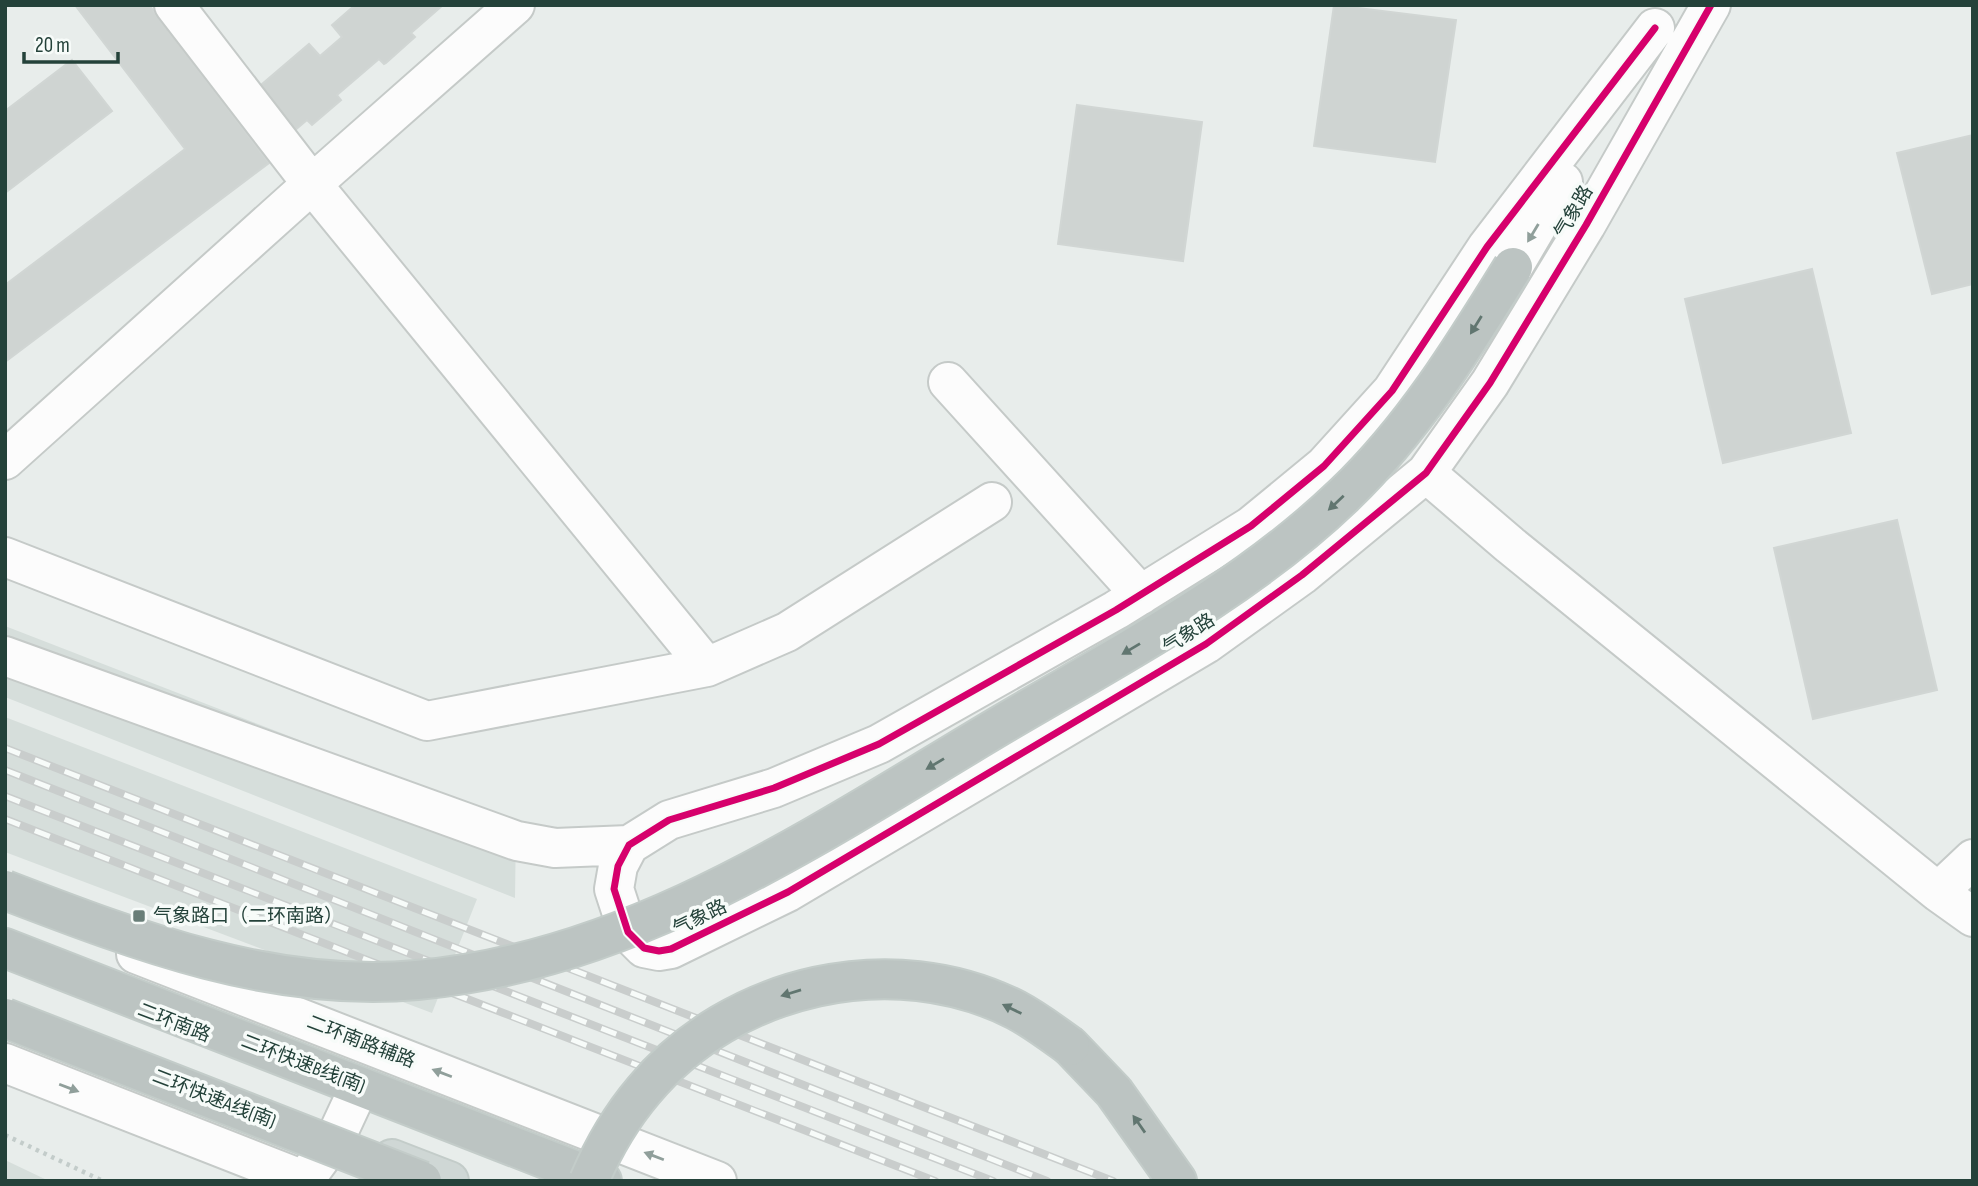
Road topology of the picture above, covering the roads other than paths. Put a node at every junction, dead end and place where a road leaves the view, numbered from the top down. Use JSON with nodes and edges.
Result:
{"nodes":[{"id":1,"x":174,"y":5,"type":"edge"},
{"id":2,"x":515,"y":5,"type":"edge"},
{"id":3,"x":1710,"y":5,"type":"edge"},
{"id":4,"x":1661,"y":16,"type":"edge"},
{"id":5,"x":312,"y":184,"type":"junction"},
{"id":6,"x":1513,"y":267,"type":"joint"},
{"id":7,"x":948,"y":382,"type":"dead end"},
{"id":8,"x":5,"y":460,"type":"edge"},
{"id":9,"x":1426,"y":473,"type":"junction"},
{"id":10,"x":992,"y":502,"type":"dead end"},
{"id":11,"x":5,"y":557,"type":"edge"},
{"id":12,"x":1141,"y":595,"type":"junction"},
{"id":13,"x":5,"y":656,"type":"edge"},
{"id":14,"x":707,"y":667,"type":"junction"},
{"id":15,"x":629,"y":845,"type":"junction"},
{"id":16,"x":1973,"y":859,"type":"edge"},
{"id":17,"x":5,"y":890,"type":"edge"},
{"id":18,"x":1938,"y":892,"type":"junction"},
{"id":19,"x":5,"y":903,"type":"edge"},
{"id":20,"x":1973,"y":917,"type":"edge"},
{"id":21,"x":5,"y":948,"type":"edge"},
{"id":22,"x":5,"y":957,"type":"edge"},
{"id":23,"x":5,"y":1008,"type":"edge"},
{"id":24,"x":5,"y":1018,"type":"edge"},
{"id":25,"x":5,"y":1063,"type":"edge"},
{"id":26,"x":356,"y":1094,"type":"junction"},
{"id":27,"x":299,"y":1132,"type":"junction"},
{"id":28,"x":336,"y":1137,"type":"junction"},
{"id":29,"x":305,"y":1181,"type":"edge"},
{"id":30,"x":390,"y":1181,"type":"edge"},
{"id":31,"x":422,"y":1181,"type":"edge"},
{"id":32,"x":449,"y":1181,"type":"edge"},
{"id":33,"x":578,"y":1181,"type":"edge"},
{"id":34,"x":589,"y":1181,"type":"edge"},
{"id":35,"x":602,"y":1181,"type":"edge"},
{"id":36,"x":717,"y":1181,"type":"edge"},
{"id":37,"x":1177,"y":1181,"type":"edge"}],
"edges":[{"from":1,"to":5,"type":"street"},
{"from":2,"to":5,"type":"street"},
{"from":3,"to":9,"type":"street","name":"气象路"},
{"from":4,"to":6,"type":"street","name":"气象路","one_way":true},
{"from":4,"to":12,"type":"street","name":"气象路"},
{"from":5,"to":8,"type":"street"},
{"from":5,"to":14,"type":"street"},
{"from":6,"to":17,"type":"highway","one_way":true,"bridge":true},
{"from":7,"to":12,"type":"street"},
{"from":9,"to":15,"type":"street","name":"气象路"},
{"from":9,"to":18,"type":"street"},
{"from":10,"to":14,"type":"street"},
{"from":11,"to":14,"type":"street"},
{"from":12,"to":15,"type":"street","name":"气象路"},
{"from":13,"to":15,"type":"street"},
{"from":16,"to":18,"type":"street"},
{"from":18,"to":20,"type":"street"},
{"from":36,"to":19,"type":"street","name":"二环南路辅路","one_way":true},
{"from":21,"to":35,"type":"highway","name":"二环快速B线(南)"},
{"from":22,"to":26,"type":"main road","name":"二环南路"},
{"from":23,"to":28,"type":"main road"},
{"from":24,"to":27,"type":"highway","name":"二环快速A线(南)","bridge":true},
{"from":25,"to":29,"type":"street","one_way":true},
{"from":26,"to":28,"type":"street"},
{"from":26,"to":33,"type":"main road","name":"二环南路"},
{"from":27,"to":30,"type":"highway","bridge":true},
{"from":27,"to":31,"type":"highway","name":"二环快速A线(南)","bridge":true},
{"from":28,"to":29,"type":"street"},
{"from":28,"to":32,"type":"main road"},
{"from":37,"to":34,"type":"highway","one_way":true,"bridge":true}]}
